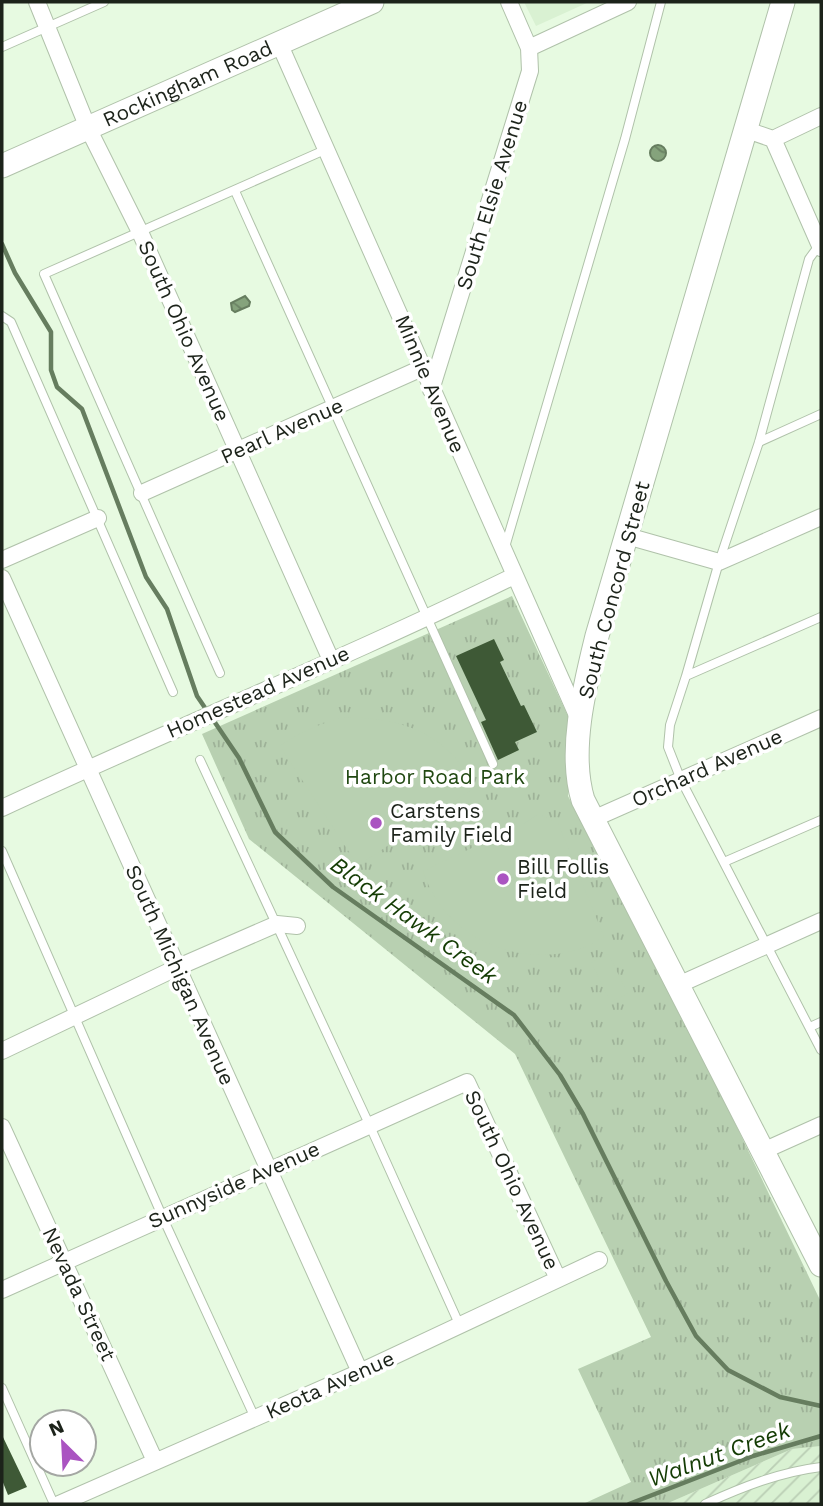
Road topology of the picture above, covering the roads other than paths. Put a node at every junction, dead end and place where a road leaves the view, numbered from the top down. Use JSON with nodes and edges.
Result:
{"nodes":[{"id":1,"x":37,"y":2,"type":"edge"},
{"id":2,"x":104,"y":2,"type":"edge"},
{"id":3,"x":372,"y":2,"type":"edge"},
{"id":4,"x":509,"y":2,"type":"edge"},
{"id":5,"x":628,"y":2,"type":"edge"},
{"id":6,"x":661,"y":2,"type":"edge"},
{"id":7,"x":783,"y":2,"type":"edge"},
{"id":8,"x":48,"y":27,"type":"junction"},
{"id":9,"x":279,"y":43,"type":"junction"},
{"id":10,"x":2,"y":47,"type":"edge"},
{"id":11,"x":529,"y":48,"type":"junction"},
{"id":12,"x":821,"y":116,"type":"edge"},
{"id":13,"x":88,"y":128,"type":"junction"},
{"id":14,"x":744,"y":129,"type":"junction"},
{"id":15,"x":772,"y":139,"type":"junction"},
{"id":16,"x":327,"y":149,"type":"junction"},
{"id":17,"x":2,"y":166,"type":"edge"},
{"id":18,"x":235,"y":191,"type":"junction"},
{"id":19,"x":140,"y":232,"type":"junction"},
{"id":20,"x":820,"y":246,"type":"edge"},
{"id":21,"x":2,"y":316,"type":"edge"},
{"id":22,"x":422,"y":368,"type":"junction"},
{"id":23,"x":432,"y":390,"type":"junction"},
{"id":24,"x":332,"y":408,"type":"junction"},
{"id":25,"x":821,"y":414,"type":"edge"},
{"id":26,"x":759,"y":442,"type":"junction"},
{"id":27,"x":237,"y":452,"type":"junction"},
{"id":28,"x":142,"y":494,"type":"junction"},
{"id":29,"x":821,"y":517,"type":"edge"},
{"id":30,"x":97,"y":518,"type":"junction"},
{"id":31,"x":627,"y":536,"type":"junction"},
{"id":32,"x":503,"y":552,"type":"junction"},
{"id":33,"x":2,"y":560,"type":"edge"},
{"id":34,"x":719,"y":562,"type":"junction"},
{"id":35,"x":514,"y":576,"type":"junction"},
{"id":36,"x":2,"y":578,"type":"edge"},
{"id":37,"x":821,"y":617,"type":"edge"},
{"id":38,"x":427,"y":619,"type":"junction"},
{"id":39,"x":331,"y":660,"type":"junction"},
{"id":40,"x":220,"y":673,"type":"dead end"},
{"id":41,"x":686,"y":676,"type":"junction"},
{"id":42,"x":173,"y":692,"type":"dead end"},
{"id":43,"x":821,"y":718,"type":"edge"},
{"id":44,"x":581,"y":725,"type":"junction"},
{"id":45,"x":200,"y":760,"type":"dead end"},
{"id":46,"x":493,"y":764,"type":"dead end"},
{"id":47,"x":87,"y":768,"type":"junction"},
{"id":48,"x":681,"y":780,"type":"junction"},
{"id":49,"x":2,"y":807,"type":"edge"},
{"id":50,"x":593,"y":819,"type":"junction"},
{"id":51,"x":821,"y":820,"type":"edge"},
{"id":52,"x":2,"y":851,"type":"edge"},
{"id":53,"x":724,"y":862,"type":"junction"},
{"id":54,"x":821,"y":921,"type":"edge"},
{"id":55,"x":277,"y":924,"type":"junction"},
{"id":56,"x":297,"y":926,"type":"dead end"},
{"id":57,"x":767,"y":945,"type":"junction"},
{"id":58,"x":176,"y":968,"type":"junction"},
{"id":59,"x":678,"y":985,"type":"junction"},
{"id":60,"x":73,"y":1017,"type":"junction"},
{"id":61,"x":821,"y":1021,"type":"edge"},
{"id":62,"x":810,"y":1027,"type":"junction"},
{"id":63,"x":821,"y":1050,"type":"edge"},
{"id":64,"x":2,"y":1051,"type":"edge"},
{"id":65,"x":467,"y":1082,"type":"joint"},
{"id":66,"x":369,"y":1124,"type":"junction"},
{"id":67,"x":821,"y":1125,"type":"edge"},
{"id":68,"x":2,"y":1128,"type":"edge"},
{"id":69,"x":764,"y":1151,"type":"junction"},
{"id":70,"x":269,"y":1169,"type":"junction"},
{"id":71,"x":163,"y":1218,"type":"junction"},
{"id":72,"x":598,"y":1260,"type":"dead end"},
{"id":73,"x":64,"y":1262,"type":"junction"},
{"id":74,"x":821,"y":1265,"type":"edge"},
{"id":75,"x":558,"y":1279,"type":"junction"},
{"id":76,"x":2,"y":1290,"type":"edge"},
{"id":77,"x":460,"y":1326,"type":"junction"},
{"id":78,"x":359,"y":1372,"type":"junction"},
{"id":79,"x":2,"y":1388,"type":"edge"},
{"id":80,"x":12,"y":1409,"type":"junction"},
{"id":81,"x":2,"y":1414,"type":"edge"},
{"id":82,"x":255,"y":1418,"type":"junction"},
{"id":83,"x":155,"y":1461,"type":"junction"},
{"id":84,"x":821,"y":1467,"type":"edge"},
{"id":85,"x":56,"y":1504,"type":"edge"},
{"id":86,"x":705,"y":1504,"type":"edge"}],
"edges":[{"from":1,"to":8,"type":"street","name":"South Ohio Avenue"},
{"from":2,"to":8,"type":"lane"},
{"from":3,"to":9,"type":"street","name":"Rockingham Road"},
{"from":4,"to":11,"type":"street","name":"South Elsie Avenue"},
{"from":5,"to":11,"type":"street"},
{"from":6,"to":32,"type":"lane"},
{"from":7,"to":14,"type":"street","name":"South Concord Street"},
{"from":8,"to":10,"type":"lane"},
{"from":8,"to":13,"type":"street","name":"South Ohio Avenue"},
{"from":9,"to":13,"type":"street","name":"Rockingham Road"},
{"from":9,"to":16,"type":"street","name":"Minnie Avenue"},
{"from":11,"to":23,"type":"street","name":"South Elsie Avenue"},
{"from":12,"to":15,"type":"street"},
{"from":13,"to":17,"type":"street","name":"Rockingham Road"},
{"from":13,"to":19,"type":"street","name":"South Ohio Avenue"},
{"from":14,"to":15,"type":"street"},
{"from":14,"to":31,"type":"street","name":"South Concord Street"},
{"from":15,"to":20,"type":"street"},
{"from":16,"to":18,"type":"lane"},
{"from":16,"to":22,"type":"street","name":"Minnie Avenue"},
{"from":18,"to":19,"type":"lane"},
{"from":18,"to":24,"type":"lane"},
{"from":19,"to":27,"type":"street","name":"South Ohio Avenue"},
{"from":19,"to":28,"type":"lane"},
{"from":20,"to":26,"type":"lane"},
{"from":21,"to":30,"type":"lane"},
{"from":22,"to":23,"type":"street","name":"Minnie Avenue"},
{"from":22,"to":24,"type":"street","name":"Pearl Avenue"},
{"from":23,"to":32,"type":"street","name":"Minnie Avenue"},
{"from":24,"to":27,"type":"street","name":"Pearl Avenue"},
{"from":24,"to":38,"type":"lane"},
{"from":25,"to":26,"type":"lane"},
{"from":26,"to":34,"type":"lane"},
{"from":27,"to":28,"type":"street","name":"Pearl Avenue"},
{"from":27,"to":39,"type":"street","name":"South Ohio Avenue"},
{"from":28,"to":40,"type":"lane"},
{"from":29,"to":34,"type":"street"},
{"from":30,"to":33,"type":"street"},
{"from":30,"to":42,"type":"lane"},
{"from":31,"to":34,"type":"street"},
{"from":31,"to":44,"type":"street","name":"South Concord Street"},
{"from":32,"to":35,"type":"street","name":"Minnie Avenue"},
{"from":34,"to":41,"type":"lane"},
{"from":35,"to":38,"type":"street","name":"Homestead Avenue"},
{"from":35,"to":44,"type":"street","name":"Minnie Avenue"},
{"from":36,"to":47,"type":"street","name":"South Michigan Avenue"},
{"from":37,"to":41,"type":"lane"},
{"from":38,"to":39,"type":"street","name":"Homestead Avenue"},
{"from":38,"to":46,"type":"lane"},
{"from":39,"to":47,"type":"street","name":"Homestead Avenue"},
{"from":41,"to":48,"type":"lane"},
{"from":43,"to":48,"type":"street","name":"Orchard Avenue"},
{"from":44,"to":50,"type":"street","name":"South Concord Street"},
{"from":45,"to":55,"type":"lane"},
{"from":47,"to":49,"type":"street","name":"Homestead Avenue"},
{"from":47,"to":58,"type":"street","name":"South Michigan Avenue"},
{"from":48,"to":50,"type":"street","name":"Orchard Avenue"},
{"from":48,"to":53,"type":"lane"},
{"from":50,"to":59,"type":"street","name":"South Concord Street"},
{"from":51,"to":53,"type":"lane"},
{"from":52,"to":60,"type":"lane"},
{"from":53,"to":57,"type":"lane"},
{"from":54,"to":57,"type":"street"},
{"from":55,"to":56,"type":"street"},
{"from":55,"to":58,"type":"street"},
{"from":55,"to":66,"type":"lane"},
{"from":57,"to":59,"type":"street"},
{"from":57,"to":62,"type":"lane"},
{"from":58,"to":60,"type":"street"},
{"from":58,"to":70,"type":"street","name":"South Michigan Avenue"},
{"from":59,"to":69,"type":"street","name":"South Concord Street"},
{"from":60,"to":64,"type":"street"},
{"from":60,"to":71,"type":"lane"},
{"from":61,"to":62,"type":"lane"},
{"from":62,"to":63,"type":"lane"},
{"from":65,"to":66,"type":"street","name":"Sunnyside Avenue"},
{"from":65,"to":75,"type":"street","name":"South Ohio Avenue"},
{"from":66,"to":70,"type":"street","name":"Sunnyside Avenue"},
{"from":66,"to":77,"type":"lane"},
{"from":67,"to":69,"type":"street"},
{"from":68,"to":73,"type":"street","name":"Nevada Street"},
{"from":69,"to":74,"type":"street","name":"South Concord Street"},
{"from":70,"to":71,"type":"street","name":"Sunnyside Avenue"},
{"from":70,"to":78,"type":"street","name":"South Michigan Avenue"},
{"from":71,"to":73,"type":"street","name":"Sunnyside Avenue"},
{"from":71,"to":82,"type":"lane"},
{"from":72,"to":75,"type":"street","name":"Keota Avenue"},
{"from":73,"to":76,"type":"street","name":"Sunnyside Avenue"},
{"from":73,"to":83,"type":"street","name":"Nevada Street"},
{"from":75,"to":77,"type":"street","name":"Keota Avenue"},
{"from":77,"to":78,"type":"street","name":"Keota Avenue"},
{"from":78,"to":82,"type":"street","name":"Keota Avenue"},
{"from":79,"to":80,"type":"lane"},
{"from":80,"to":81,"type":"lane"},
{"from":80,"to":85,"type":"lane"},
{"from":82,"to":83,"type":"street","name":"Keota Avenue"},
{"from":83,"to":85,"type":"street","name":"Keota Avenue"},
{"from":84,"to":86,"type":"lane"}]}
